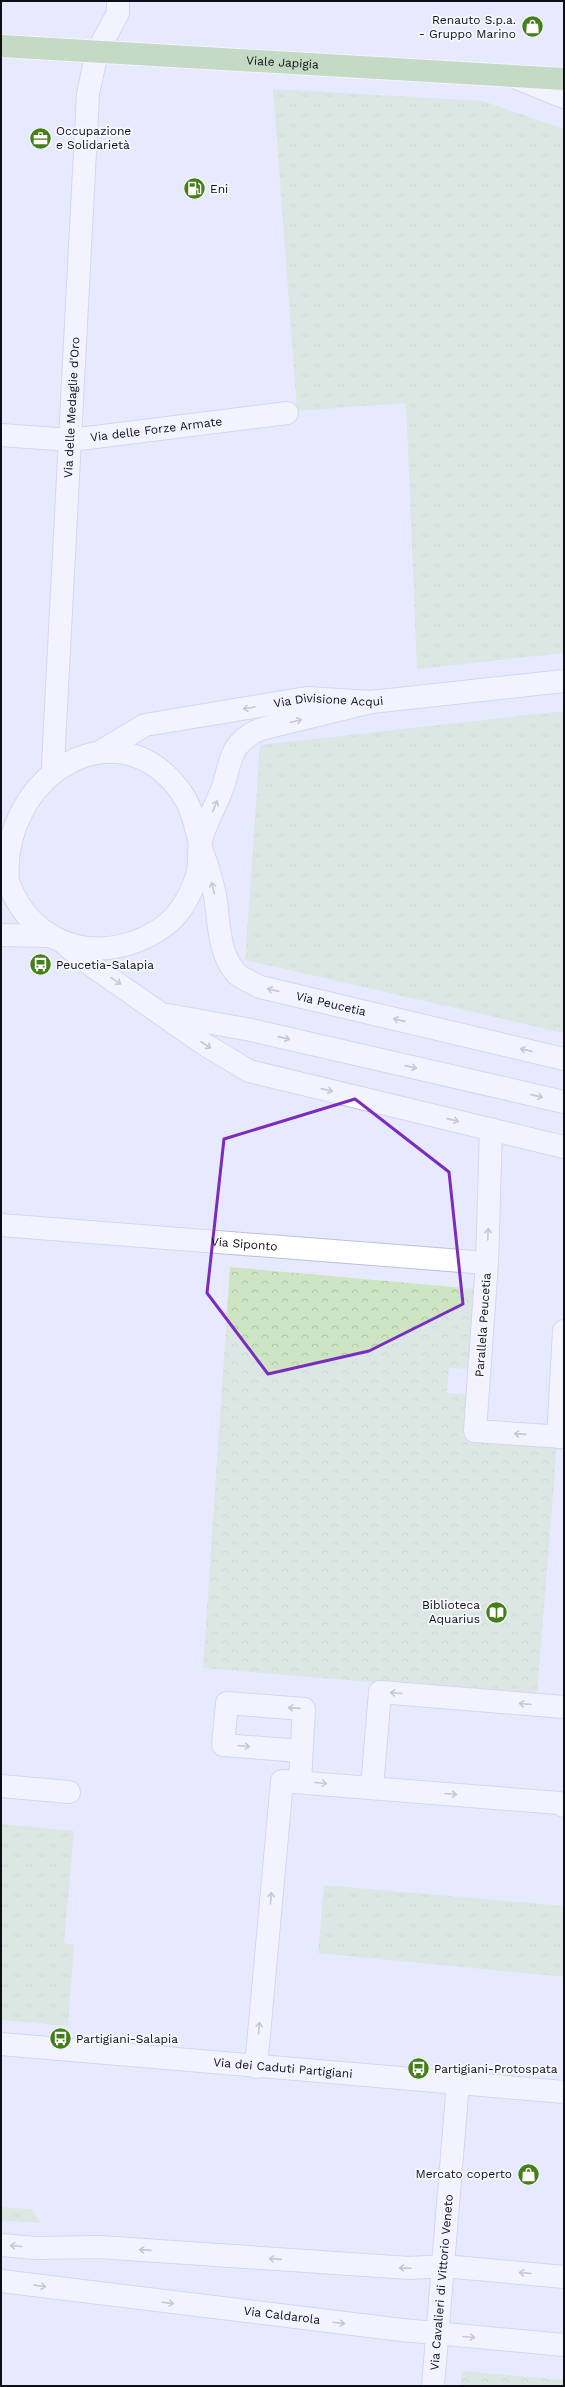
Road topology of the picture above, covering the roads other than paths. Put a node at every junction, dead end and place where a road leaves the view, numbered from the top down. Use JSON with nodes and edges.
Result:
{"nodes":[{"id":1,"x":118,"y":1,"type":"edge"},
{"id":2,"x":1,"y":46,"type":"edge"},
{"id":3,"x":97,"y":52,"type":"junction"},
{"id":4,"x":514,"y":77,"type":"junction"},
{"id":5,"x":564,"y":79,"type":"edge"},
{"id":6,"x":564,"y":97,"type":"edge"},
{"id":7,"x":287,"y":413,"type":"dead end"},
{"id":8,"x":1,"y":435,"type":"edge"},
{"id":9,"x":71,"y":440,"type":"junction"},
{"id":10,"x":564,"y":681,"type":"edge"},
{"id":11,"x":371,"y":702,"type":"junction"},
{"id":12,"x":100,"y":752,"type":"junction"},
{"id":13,"x":53,"y":764,"type":"junction"},
{"id":14,"x":200,"y":842,"type":"junction"},
{"id":15,"x":7,"y":892,"type":"edge"},
{"id":16,"x":1,"y":935,"type":"edge"},
{"id":17,"x":57,"y":939,"type":"junction"},
{"id":18,"x":163,"y":1014,"type":"junction"},
{"id":19,"x":564,"y":1059,"type":"edge"},
{"id":20,"x":564,"y":1102,"type":"edge"},
{"id":21,"x":491,"y":1129,"type":"junction"},
{"id":22,"x":564,"y":1147,"type":"edge"},
{"id":23,"x":1,"y":1225,"type":"edge"},
{"id":24,"x":487,"y":1263,"type":"junction"},
{"id":25,"x":564,"y":1331,"type":"edge"},
{"id":26,"x":561,"y":1437,"type":"edge"},
{"id":27,"x":564,"y":1707,"type":"edge"},
{"id":28,"x":301,"y":1751,"type":"dead end"},
{"id":29,"x":300,"y":1781,"type":"junction"},
{"id":30,"x":1,"y":1786,"type":"edge"},
{"id":31,"x":372,"y":1788,"type":"junction"},
{"id":32,"x":69,"y":1792,"type":"dead end"},
{"id":33,"x":564,"y":1806,"type":"edge"},
{"id":34,"x":1,"y":2044,"type":"edge"},
{"id":35,"x":256,"y":2067,"type":"junction"},
{"id":36,"x":458,"y":2083,"type":"junction"},
{"id":37,"x":564,"y":2092,"type":"edge"},
{"id":38,"x":1,"y":2245,"type":"edge"},
{"id":39,"x":444,"y":2266,"type":"junction"},
{"id":40,"x":564,"y":2277,"type":"edge"},
{"id":41,"x":1,"y":2281,"type":"edge"},
{"id":42,"x":437,"y":2334,"type":"junction"},
{"id":43,"x":564,"y":2345,"type":"edge"},
{"id":44,"x":433,"y":2386,"type":"edge"}],
"edges":[{"from":1,"to":3,"type":"street","name":"Via delle Medaglie d'Oro"},
{"from":2,"to":3,"type":"main road","name":"Viale Japigia"},
{"from":3,"to":4,"type":"main road","name":"Viale Japigia"},
{"from":3,"to":9,"type":"street","name":"Via delle Medaglie d'Oro"},
{"from":4,"to":5,"type":"main road","name":"Viale Japigia"},
{"from":4,"to":6,"type":"street"},
{"from":7,"to":9,"type":"street","name":"Via delle Forze Armate"},
{"from":8,"to":9,"type":"street","name":"Via delle Forze Armate"},
{"from":9,"to":13,"type":"street","name":"Via delle Medaglie d'Oro"},
{"from":10,"to":11,"type":"street","name":"Via Divisione Acqui"},
{"from":11,"to":12,"type":"street","name":"Via Divisione Acqui","one_way":true},
{"from":14,"to":11,"type":"street","name":"Via Peucetia","one_way":true},
{"from":12,"to":13,"type":"street","name":"Via Peucetia"},
{"from":12,"to":14,"type":"street","name":"Via Peucetia"},
{"from":13,"to":15,"type":"street","name":"Via Peucetia"},
{"from":14,"to":17,"type":"street","name":"Via Peucetia"},
{"from":19,"to":14,"type":"street","name":"Via Peucetia","one_way":true},
{"from":15,"to":17,"type":"street","name":"Via Peucetia"},
{"from":16,"to":17,"type":"street","name":"Via Peucetia"},
{"from":17,"to":18,"type":"street","name":"Via Peucetia","one_way":true},
{"from":18,"to":20,"type":"street","name":"Via Peucetia","one_way":true},
{"from":18,"to":21,"type":"street","name":"Via Peucetia","one_way":true},
{"from":21,"to":22,"type":"street","name":"Via Peucetia"},
{"from":24,"to":21,"type":"street","name":"Parallela Peucetia","one_way":true},
{"from":23,"to":24,"type":"street","name":"Via Siponto"},
{"from":26,"to":24,"type":"street","name":"Parallela Peucetia","one_way":true},
{"from":25,"to":26,"type":"street"},
{"from":27,"to":31,"type":"street","one_way":true},
{"from":28,"to":29,"type":"street"},
{"from":29,"to":31,"type":"street","one_way":true},
{"from":35,"to":29,"type":"street","one_way":true},
{"from":30,"to":32,"type":"street"},
{"from":31,"to":33,"type":"street","one_way":true},
{"from":34,"to":35,"type":"street","name":"Via dei Caduti Partigiani"},
{"from":35,"to":36,"type":"street","name":"Via dei Caduti Partigiani"},
{"from":36,"to":37,"type":"street","name":"Via dei Caduti Partigiani"},
{"from":36,"to":39,"type":"street","name":"Via Cavalieri di Vittorio Veneto"},
{"from":39,"to":38,"type":"street","one_way":true},
{"from":40,"to":39,"type":"street","one_way":true},
{"from":39,"to":42,"type":"street","name":"Via Cavalieri di Vittorio Veneto"},
{"from":41,"to":42,"type":"street","name":"Via Caldarola","one_way":true},
{"from":42,"to":43,"type":"street","name":"Via Caldarola","one_way":true},
{"from":42,"to":44,"type":"street","name":"Via Cavalieri di Vittorio Veneto"}]}
